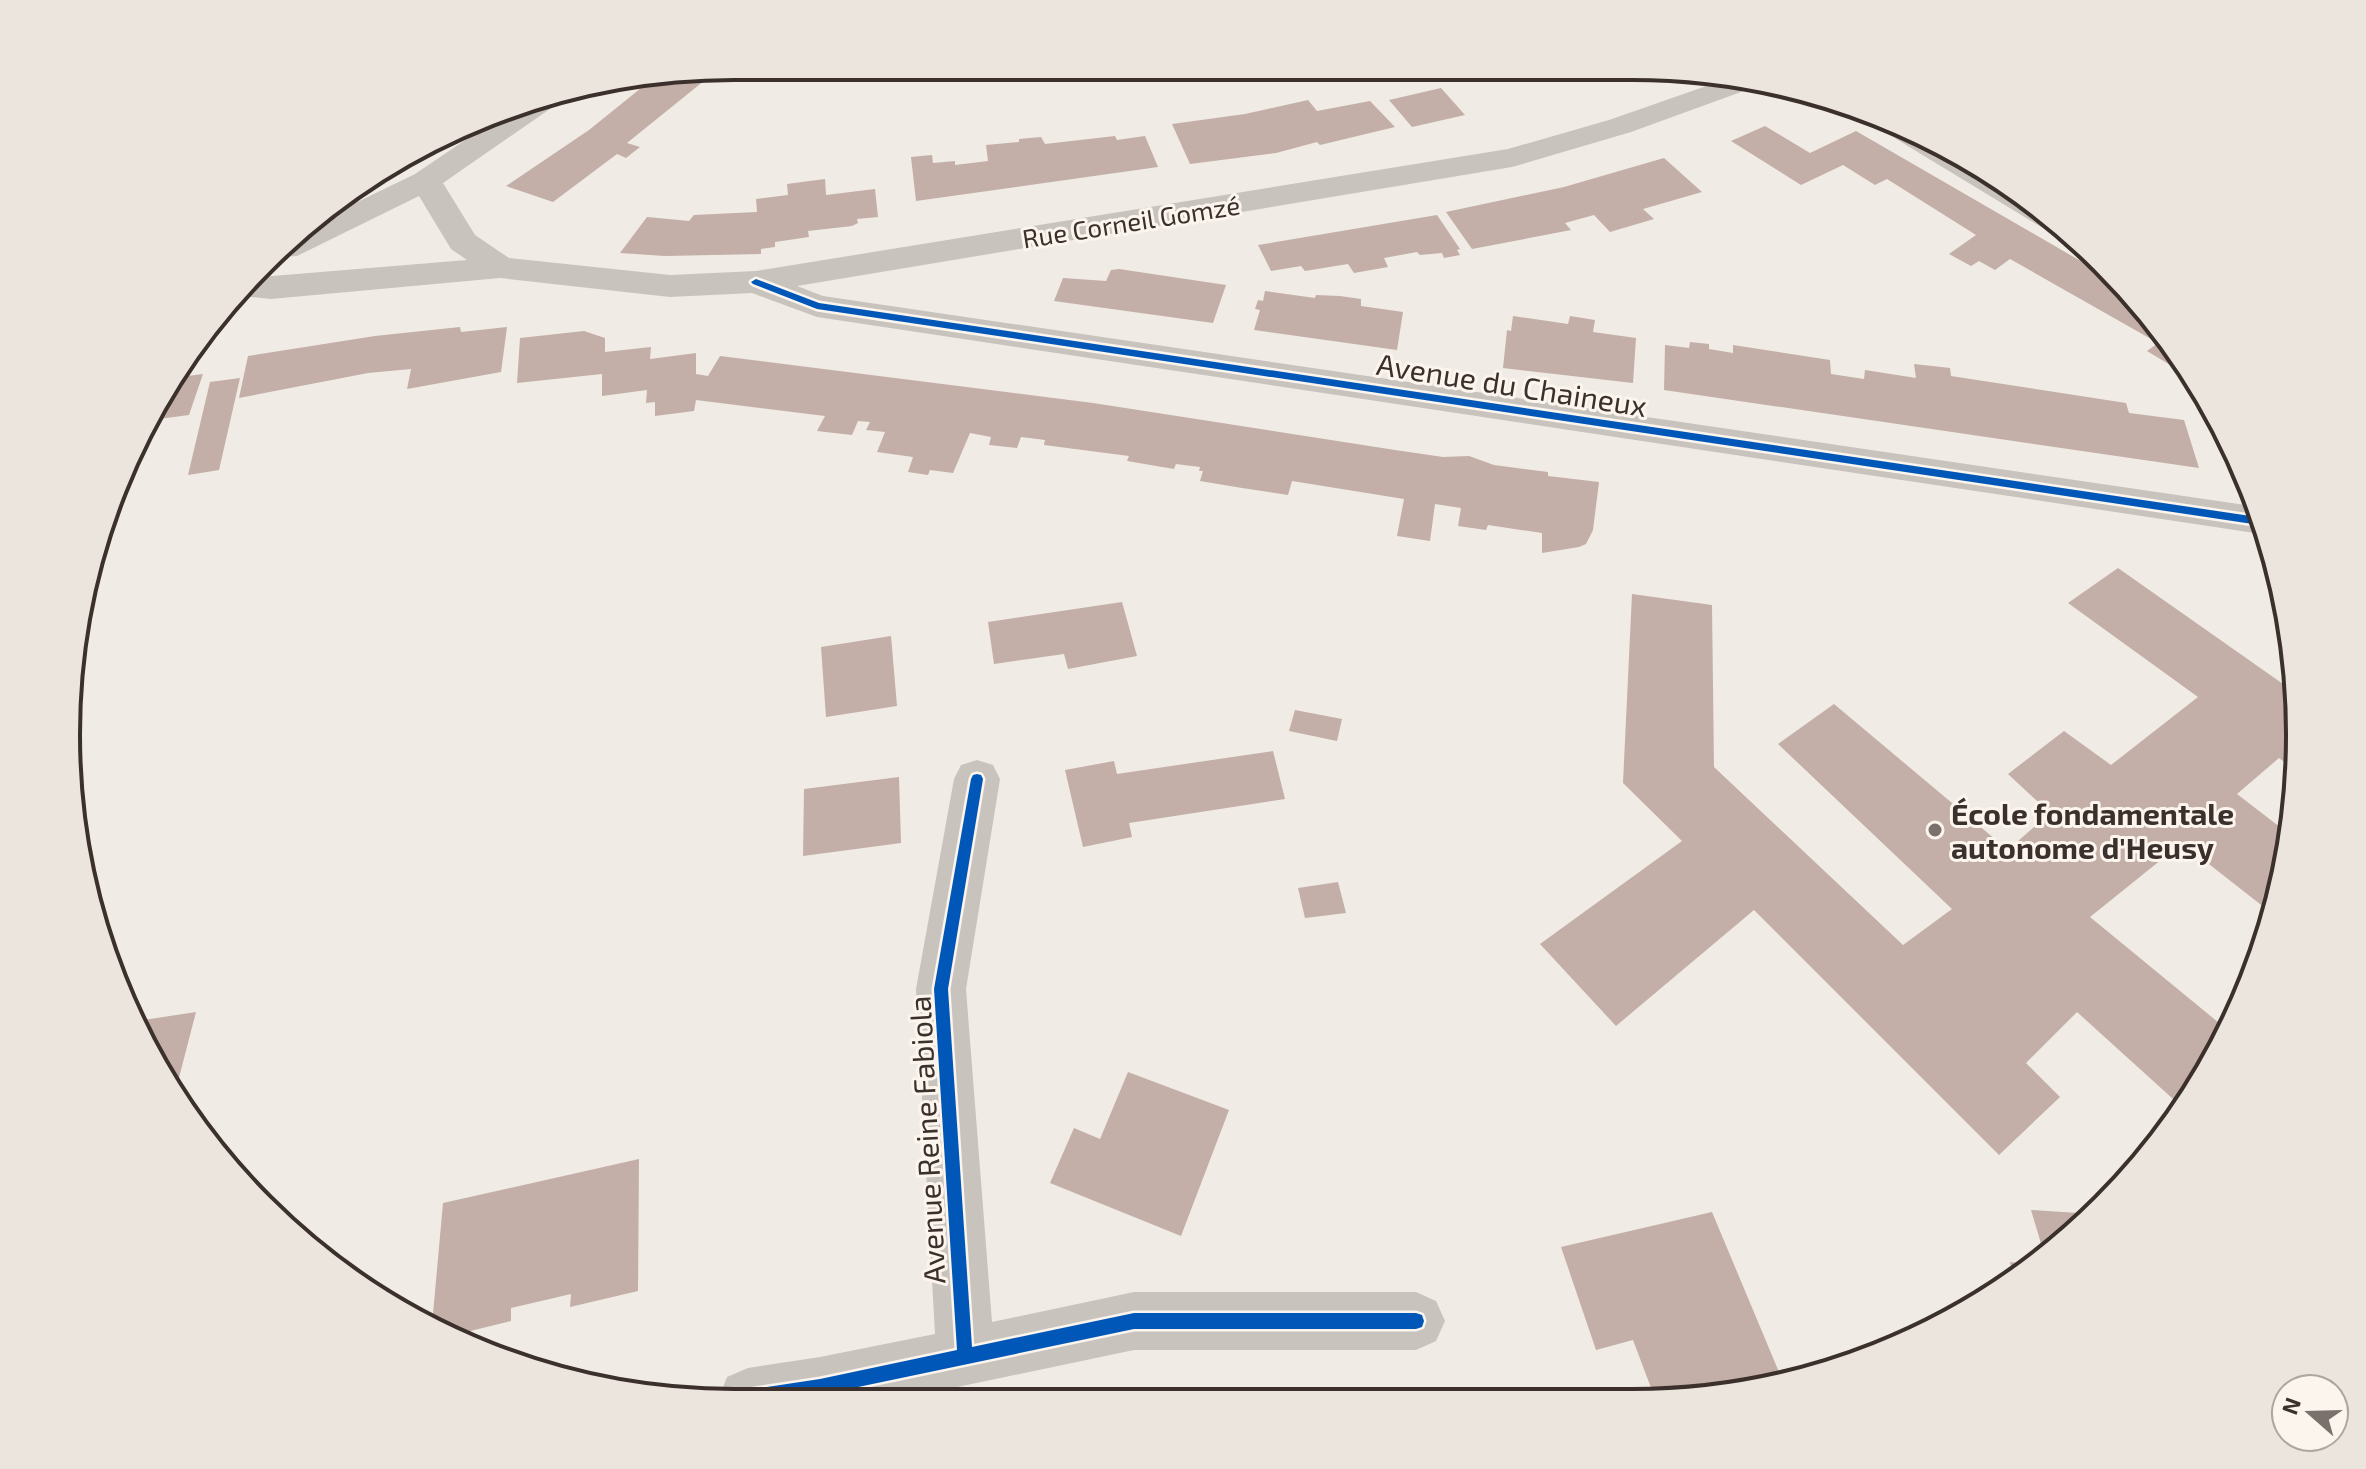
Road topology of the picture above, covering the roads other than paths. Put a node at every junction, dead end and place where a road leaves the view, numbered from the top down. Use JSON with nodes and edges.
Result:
{"nodes":[{"id":1,"x":1728,"y":88,"type":"edge"},
{"id":2,"x":520,"y":116,"type":"edge"},
{"id":3,"x":426,"y":181,"type":"junction"},
{"id":4,"x":308,"y":238,"type":"edge"},
{"id":5,"x":500,"y":268,"type":"junction"},
{"id":6,"x":756,"y":282,"type":"junction"},
{"id":7,"x":257,"y":287,"type":"edge"},
{"id":8,"x":2249,"y":520,"type":"edge"},
{"id":9,"x":977,"y":779,"type":"dead end"},
{"id":10,"x":1416,"y":1321,"type":"dead end"},
{"id":11,"x":965,"y":1356,"type":"junction"},
{"id":12,"x":807,"y":1389,"type":"edge"}],
"edges":[{"from":1,"to":6,"type":"street","name":"Rue Corneil Gomzé"},
{"from":2,"to":3,"type":"street"},
{"from":3,"to":4,"type":"street"},
{"from":3,"to":5,"type":"street","name":"Rue Corneil Gomzé"},
{"from":5,"to":6,"type":"street","name":"Rue Corneil Gomzé"},
{"from":5,"to":7,"type":"street","name":"Rue Corneil Gomzé"},
{"from":6,"to":8,"type":"street","name":"Avenue du Chaineux"},
{"from":9,"to":11,"type":"street","name":"Avenue Reine Fabiola"},
{"from":10,"to":11,"type":"street"},
{"from":11,"to":12,"type":"street"}]}
